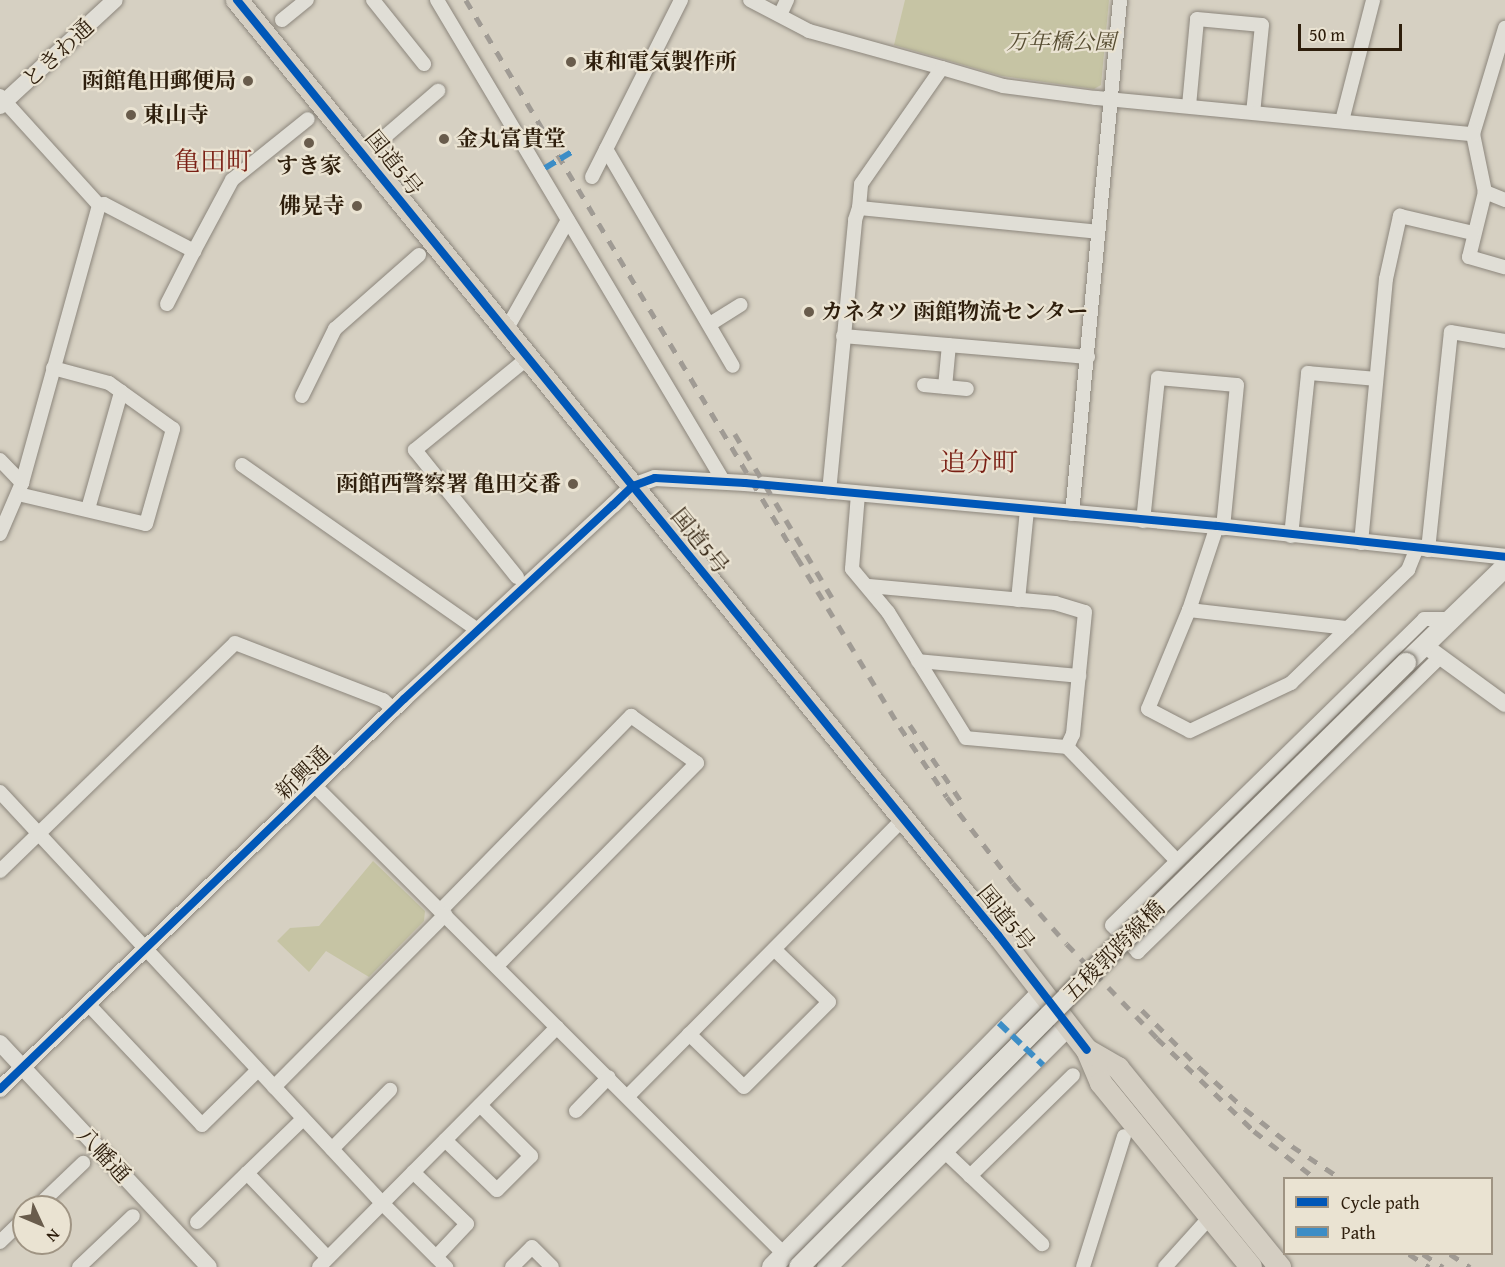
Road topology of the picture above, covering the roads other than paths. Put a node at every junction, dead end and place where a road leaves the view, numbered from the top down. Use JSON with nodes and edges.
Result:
{"nodes":[{"id":1,"x":237,"y":0,"type":"edge"},
{"id":2,"x":307,"y":0,"type":"edge"},
{"id":3,"x":373,"y":0,"type":"edge"},
{"id":4,"x":437,"y":0,"type":"edge"},
{"id":5,"x":681,"y":0,"type":"edge"},
{"id":6,"x":750,"y":0,"type":"edge"},
{"id":7,"x":788,"y":0,"type":"edge"},
{"id":8,"x":1120,"y":0,"type":"edge"},
{"id":9,"x":1372,"y":0,"type":"edge"},
{"id":10,"x":106,"y":3,"type":"edge"},
{"id":11,"x":780,"y":15,"type":"junction"},
{"id":12,"x":282,"y":20,"type":"dead end"},
{"id":13,"x":1505,"y":28,"type":"edge"},
{"id":14,"x":424,"y":64,"type":"dead end"},
{"id":15,"x":942,"y":68,"type":"junction"},
{"id":16,"x":438,"y":91,"type":"dead end"},
{"id":17,"x":1109,"y":99,"type":"junction"},
{"id":18,"x":2,"y":101,"type":"edge"},
{"id":19,"x":1189,"y":106,"type":"junction"},
{"id":20,"x":1253,"y":113,"type":"junction"},
{"id":21,"x":308,"y":119,"type":"dead end"},
{"id":22,"x":1342,"y":121,"type":"junction"},
{"id":23,"x":1473,"y":134,"type":"junction"},
{"id":24,"x":380,"y":141,"type":"dead end"},
{"id":25,"x":606,"y":149,"type":"junction"},
{"id":26,"x":592,"y":177,"type":"dead end"},
{"id":27,"x":1485,"y":192,"type":"junction"},
{"id":28,"x":1505,"y":201,"type":"edge"},
{"id":29,"x":99,"y":205,"type":"junction"},
{"id":30,"x":859,"y":208,"type":"junction"},
{"id":31,"x":568,"y":219,"type":"junction"},
{"id":32,"x":1098,"y":231,"type":"junction"},
{"id":33,"x":1473,"y":233,"type":"junction"},
{"id":34,"x":194,"y":251,"type":"junction"},
{"id":35,"x":419,"y":255,"type":"dead end"},
{"id":36,"x":1505,"y":267,"type":"edge"},
{"id":37,"x":166,"y":304,"type":"dead end"},
{"id":38,"x":741,"y":305,"type":"dead end"},
{"id":39,"x":710,"y":324,"type":"junction"},
{"id":40,"x":506,"y":330,"type":"junction"},
{"id":41,"x":843,"y":336,"type":"junction"},
{"id":42,"x":1505,"y":341,"type":"edge"},
{"id":43,"x":949,"y":345,"type":"junction"},
{"id":44,"x":1088,"y":357,"type":"junction"},
{"id":45,"x":528,"y":358,"type":"junction"},
{"id":46,"x":733,"y":366,"type":"dead end"},
{"id":47,"x":53,"y":368,"type":"junction"},
{"id":48,"x":1376,"y":379,"type":"junction"},
{"id":49,"x":924,"y":385,"type":"dead end"},
{"id":50,"x":945,"y":387,"type":"junction"},
{"id":51,"x":967,"y":389,"type":"dead end"},
{"id":52,"x":121,"y":392,"type":"junction"},
{"id":53,"x":302,"y":396,"type":"dead end"},
{"id":54,"x":0,"y":460,"type":"edge"},
{"id":55,"x":242,"y":465,"type":"dead end"},
{"id":56,"x":724,"y":482,"type":"junction"},
{"id":57,"x":633,"y":486,"type":"junction"},
{"id":58,"x":20,"y":489,"type":"junction"},
{"id":59,"x":829,"y":492,"type":"junction"},
{"id":60,"x":858,"y":494,"type":"junction"},
{"id":61,"x":88,"y":509,"type":"junction"},
{"id":62,"x":1027,"y":510,"type":"junction"},
{"id":63,"x":5,"y":512,"type":"edge"},
{"id":64,"x":1072,"y":514,"type":"junction"},
{"id":65,"x":1143,"y":521,"type":"junction"},
{"id":66,"x":1220,"y":527,"type":"junction"},
{"id":67,"x":0,"y":534,"type":"edge"},
{"id":68,"x":1291,"y":536,"type":"junction"},
{"id":69,"x":1361,"y":543,"type":"junction"},
{"id":70,"x":1422,"y":549,"type":"junction"},
{"id":71,"x":1505,"y":557,"type":"edge"},
{"id":72,"x":1505,"y":567,"type":"edge"},
{"id":73,"x":517,"y":577,"type":"dead end"},
{"id":74,"x":869,"y":586,"type":"junction"},
{"id":75,"x":1018,"y":600,"type":"junction"},
{"id":76,"x":1188,"y":610,"type":"junction"},
{"id":77,"x":1450,"y":619,"type":"junction"},
{"id":78,"x":1348,"y":628,"type":"junction"},
{"id":79,"x":478,"y":630,"type":"junction"},
{"id":80,"x":1431,"y":652,"type":"junction"},
{"id":81,"x":918,"y":661,"type":"junction"},
{"id":82,"x":1079,"y":676,"type":"junction"},
{"id":83,"x":1505,"y":704,"type":"edge"},
{"id":84,"x":394,"y":710,"type":"junction"},
{"id":85,"x":1067,"y":747,"type":"junction"},
{"id":86,"x":315,"y":786,"type":"junction"},
{"id":87,"x":0,"y":792,"type":"edge"},
{"id":88,"x":903,"y":819,"type":"junction"},
{"id":89,"x":38,"y":834,"type":"junction"},
{"id":90,"x":1177,"y":861,"type":"junction"},
{"id":91,"x":0,"y":871,"type":"edge"},
{"id":92,"x":443,"y":912,"type":"junction"},
{"id":93,"x":774,"y":949,"type":"junction"},
{"id":94,"x":145,"y":950,"type":"junction"},
{"id":95,"x":497,"y":966,"type":"junction"},
{"id":96,"x":1042,"y":992,"type":"junction"},
{"id":97,"x":87,"y":1005,"type":"junction"},
{"id":98,"x":1068,"y":1026,"type":"junction"},
{"id":99,"x":557,"y":1027,"type":"junction"},
{"id":100,"x":689,"y":1034,"type":"junction"},
{"id":101,"x":0,"y":1043,"type":"edge"},
{"id":102,"x":1087,"y":1050,"type":"junction"},
{"id":103,"x":22,"y":1067,"type":"junction"},
{"id":104,"x":258,"y":1070,"type":"junction"},
{"id":105,"x":1073,"y":1075,"type":"dead end"},
{"id":106,"x":609,"y":1077,"type":"junction"},
{"id":107,"x":274,"y":1087,"type":"junction"},
{"id":108,"x":0,"y":1089,"type":"edge"},
{"id":109,"x":390,"y":1090,"type":"dead end"},
{"id":110,"x":628,"y":1096,"type":"junction"},
{"id":111,"x":480,"y":1105,"type":"junction"},
{"id":112,"x":576,"y":1111,"type":"dead end"},
{"id":113,"x":303,"y":1119,"type":"junction"},
{"id":114,"x":1124,"y":1136,"type":"dead end"},
{"id":115,"x":445,"y":1140,"type":"junction"},
{"id":116,"x":332,"y":1149,"type":"junction"},
{"id":117,"x":943,"y":1150,"type":"junction"},
{"id":118,"x":83,"y":1163,"type":"dead end"},
{"id":119,"x":413,"y":1172,"type":"junction"},
{"id":120,"x":247,"y":1173,"type":"junction"},
{"id":121,"x":970,"y":1176,"type":"junction"},
{"id":122,"x":50,"y":1195,"type":"edge"},
{"id":123,"x":382,"y":1203,"type":"junction"},
{"id":124,"x":133,"y":1216,"type":"dead end"},
{"id":125,"x":1210,"y":1217,"type":"junction"},
{"id":126,"x":197,"y":1222,"type":"dead end"},
{"id":127,"x":12,"y":1230,"type":"edge"},
{"id":128,"x":0,"y":1242,"type":"edge"},
{"id":129,"x":1042,"y":1244,"type":"dead end"},
{"id":130,"x":436,"y":1257,"type":"junction"},
{"id":131,"x":324,"y":1263,"type":"edge"},
{"id":132,"x":785,"y":1263,"type":"edge"},
{"id":133,"x":80,"y":1267,"type":"edge"},
{"id":134,"x":209,"y":1267,"type":"edge"},
{"id":135,"x":446,"y":1267,"type":"edge"},
{"id":136,"x":512,"y":1267,"type":"edge"},
{"id":137,"x":552,"y":1267,"type":"edge"},
{"id":138,"x":827,"y":1267,"type":"edge"},
{"id":139,"x":1083,"y":1267,"type":"edge"},
{"id":140,"x":1165,"y":1267,"type":"edge"},
{"id":141,"x":1251,"y":1267,"type":"edge"},
{"id":142,"x":1280,"y":1267,"type":"edge"}],
"edges":[{"from":1,"to":40,"type":"highway","name":"国道5号"},
{"from":2,"to":12,"type":"street"},
{"from":3,"to":14,"type":"street"},
{"from":4,"to":31,"type":"street"},
{"from":5,"to":25,"type":"street"},
{"from":6,"to":11,"type":"street"},
{"from":7,"to":11,"type":"street"},
{"from":8,"to":17,"type":"street"},
{"from":9,"to":22,"type":"street"},
{"from":10,"to":18,"type":"street","name":"ときわ通"},
{"from":11,"to":15,"type":"street"},
{"from":13,"to":23,"type":"street"},
{"from":15,"to":17,"type":"street"},
{"from":15,"to":30,"type":"street"},
{"from":16,"to":24,"type":"street"},
{"from":17,"to":19,"type":"street"},
{"from":17,"to":32,"type":"street"},
{"from":18,"to":29,"type":"street"},
{"from":19,"to":20,"type":"street"},
{"from":19,"to":20,"type":"street"},
{"from":20,"to":22,"type":"street"},
{"from":21,"to":34,"type":"street"},
{"from":22,"to":23,"type":"street"},
{"from":23,"to":27,"type":"street"},
{"from":25,"to":26,"type":"street"},
{"from":25,"to":39,"type":"street"},
{"from":27,"to":28,"type":"street"},
{"from":27,"to":33,"type":"street"},
{"from":29,"to":34,"type":"street"},
{"from":29,"to":47,"type":"street"},
{"from":30,"to":32,"type":"street"},
{"from":30,"to":41,"type":"street"},
{"from":31,"to":40,"type":"street"},
{"from":31,"to":56,"type":"street"},
{"from":32,"to":44,"type":"street"},
{"from":33,"to":36,"type":"street"},
{"from":33,"to":48,"type":"street"},
{"from":34,"to":37,"type":"street"},
{"from":35,"to":53,"type":"street"},
{"from":38,"to":39,"type":"street"},
{"from":39,"to":46,"type":"street"},
{"from":40,"to":45,"type":"highway","name":"国道5号"},
{"from":41,"to":43,"type":"street"},
{"from":41,"to":59,"type":"street"},
{"from":42,"to":70,"type":"street"},
{"from":43,"to":44,"type":"street"},
{"from":43,"to":50,"type":"street"},
{"from":44,"to":64,"type":"street"},
{"from":45,"to":57,"type":"highway","name":"国道5号"},
{"from":45,"to":73,"type":"street"},
{"from":47,"to":52,"type":"street"},
{"from":47,"to":58,"type":"street"},
{"from":48,"to":68,"type":"street"},
{"from":48,"to":69,"type":"street"},
{"from":49,"to":50,"type":"street"},
{"from":50,"to":51,"type":"street"},
{"from":52,"to":61,"type":"street"},
{"from":52,"to":61,"type":"street"},
{"from":54,"to":58,"type":"street"},
{"from":55,"to":79,"type":"street"},
{"from":56,"to":57,"type":"street"},
{"from":56,"to":59,"type":"street"},
{"from":57,"to":79,"type":"street","name":"新興通"},
{"from":57,"to":88,"type":"highway","name":"国道5号"},
{"from":58,"to":61,"type":"street"},
{"from":58,"to":63,"type":"street"},
{"from":59,"to":60,"type":"street"},
{"from":60,"to":62,"type":"street"},
{"from":60,"to":74,"type":"street"},
{"from":62,"to":64,"type":"street"},
{"from":62,"to":75,"type":"street"},
{"from":63,"to":67,"type":"street"},
{"from":64,"to":65,"type":"street"},
{"from":65,"to":66,"type":"street"},
{"from":65,"to":66,"type":"street"},
{"from":66,"to":68,"type":"street"},
{"from":66,"to":76,"type":"street"},
{"from":68,"to":69,"type":"street"},
{"from":69,"to":70,"type":"street"},
{"from":70,"to":71,"type":"street"},
{"from":70,"to":78,"type":"street"},
{"from":72,"to":77,"type":"main road","name":"五稜郭跨線橋"},
{"from":74,"to":75,"type":"street"},
{"from":74,"to":81,"type":"street"},
{"from":75,"to":82,"type":"street"},
{"from":76,"to":78,"type":"street"},
{"from":76,"to":78,"type":"street"},
{"from":77,"to":80,"type":"main road","name":"五稜郭跨線橋"},
{"from":77,"to":90,"type":"street"},
{"from":79,"to":84,"type":"street","name":"新興通"},
{"from":80,"to":83,"type":"street"},
{"from":80,"to":90,"type":"street"},
{"from":80,"to":132,"type":"main road","name":"五稜郭跨線橋","bridge":true},
{"from":81,"to":82,"type":"street"},
{"from":81,"to":85,"type":"street"},
{"from":82,"to":85,"type":"street"},
{"from":84,"to":86,"type":"street","name":"新興通"},
{"from":84,"to":89,"type":"street"},
{"from":85,"to":90,"type":"street"},
{"from":86,"to":92,"type":"street"},
{"from":86,"to":94,"type":"street","name":"新興通"},
{"from":87,"to":89,"type":"street"},
{"from":88,"to":93,"type":"street"},
{"from":88,"to":96,"type":"highway","name":"国道5号"},
{"from":89,"to":91,"type":"street"},
{"from":89,"to":94,"type":"street"},
{"from":92,"to":95,"type":"street"},
{"from":92,"to":95,"type":"street"},
{"from":92,"to":107,"type":"street"},
{"from":93,"to":100,"type":"street"},
{"from":93,"to":100,"type":"street"},
{"from":94,"to":97,"type":"street","name":"新興通"},
{"from":94,"to":104,"type":"street"},
{"from":95,"to":99,"type":"street"},
{"from":96,"to":98,"type":"highway","name":"国道5号"},
{"from":96,"to":132,"type":"main road"},
{"from":97,"to":103,"type":"street","name":"新興通"},
{"from":97,"to":104,"type":"street"},
{"from":98,"to":102,"type":"highway","name":"国道5号"},
{"from":98,"to":117,"type":"main road"},
{"from":99,"to":106,"type":"street"},
{"from":99,"to":111,"type":"street"},
{"from":100,"to":110,"type":"street"},
{"from":101,"to":103,"type":"street","name":"八幡通"},
{"from":102,"to":125,"type":"highway","name":"国道5号"},
{"from":102,"to":142,"type":"highway","name":"国道5号"},
{"from":103,"to":108,"type":"street","name":"新興通"},
{"from":103,"to":134,"type":"street","name":"八幡通"},
{"from":104,"to":107,"type":"street"},
{"from":105,"to":121,"type":"street"},
{"from":106,"to":110,"type":"street"},
{"from":106,"to":112,"type":"street"},
{"from":107,"to":113,"type":"street"},
{"from":109,"to":116,"type":"street"},
{"from":110,"to":132,"type":"street"},
{"from":111,"to":115,"type":"street"},
{"from":111,"to":115,"type":"street"},
{"from":113,"to":116,"type":"street"},
{"from":113,"to":120,"type":"street"},
{"from":114,"to":139,"type":"street"},
{"from":115,"to":119,"type":"street"},
{"from":116,"to":123,"type":"street"},
{"from":117,"to":121,"type":"street"},
{"from":117,"to":138,"type":"main road"},
{"from":118,"to":122,"type":"street"},
{"from":119,"to":123,"type":"street"},
{"from":119,"to":130,"type":"street"},
{"from":120,"to":126,"type":"street"},
{"from":120,"to":131,"type":"street"},
{"from":121,"to":129,"type":"street"},
{"from":123,"to":130,"type":"street"},
{"from":123,"to":131,"type":"street"},
{"from":124,"to":133,"type":"street"},
{"from":125,"to":140,"type":"street"},
{"from":125,"to":141,"type":"highway","name":"国道5号"},
{"from":127,"to":128,"type":"street"},
{"from":130,"to":135,"type":"street"},
{"from":136,"to":137,"type":"street"}]}
